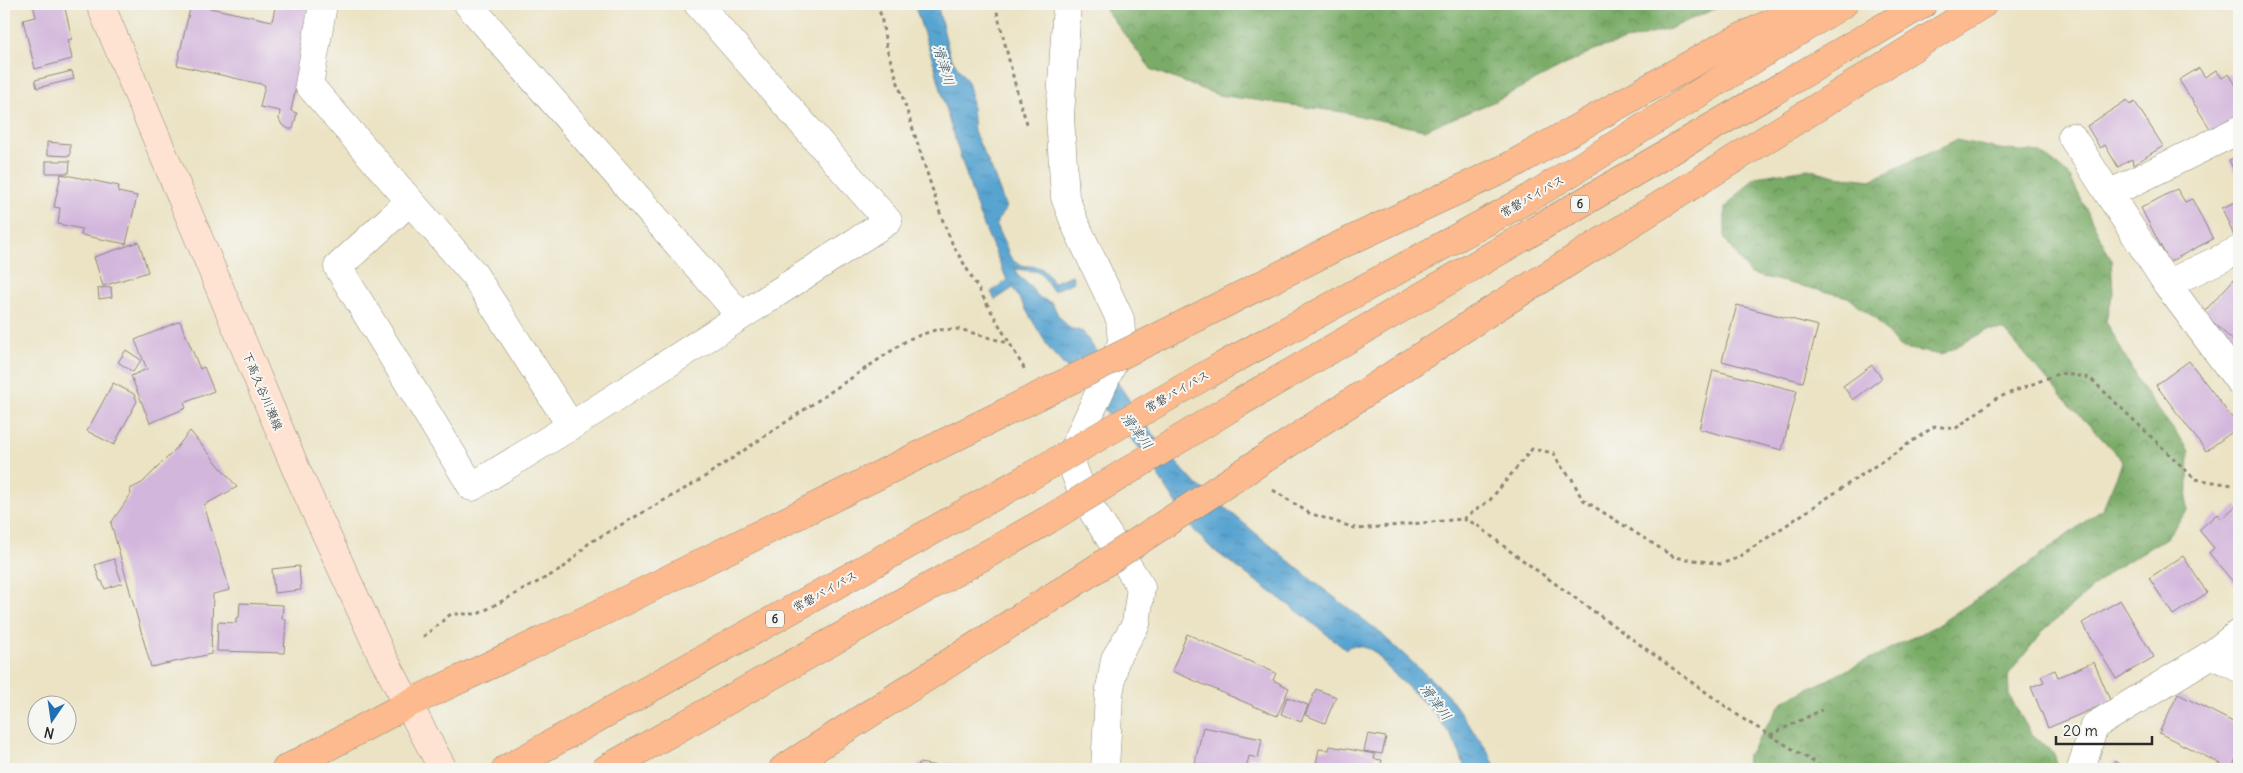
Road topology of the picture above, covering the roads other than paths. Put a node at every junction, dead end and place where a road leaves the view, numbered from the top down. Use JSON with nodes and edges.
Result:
{"nodes":[{"id":1,"x":100,"y":4,"type":"edge"},
{"id":2,"x":323,"y":4,"type":"edge"},
{"id":3,"x":468,"y":4,"type":"edge"},
{"id":4,"x":698,"y":4,"type":"edge"},
{"id":5,"x":1067,"y":4,"type":"edge"},
{"id":6,"x":1810,"y":4,"type":"edge"},
{"id":7,"x":1843,"y":4,"type":"edge"},
{"id":8,"x":1923,"y":4,"type":"edge"},
{"id":9,"x":1984,"y":4,"type":"edge"},
{"id":10,"x":2239,"y":130,"type":"edge"},
{"id":11,"x":2072,"y":137,"type":"dead end"},
{"id":12,"x":2109,"y":194,"type":"junction"},
{"id":13,"x":410,"y":201,"type":"junction"},
{"id":14,"x":2239,"y":250,"type":"edge"},
{"id":15,"x":2167,"y":284,"type":"junction"},
{"id":16,"x":741,"y":316,"type":"junction"},
{"id":17,"x":2239,"y":381,"type":"edge"},
{"id":18,"x":571,"y":426,"type":"junction"},
{"id":19,"x":2239,"y":634,"type":"edge"},
{"id":20,"x":2212,"y":654,"type":"junction"},
{"id":21,"x":2239,"y":668,"type":"edge"},
{"id":22,"x":408,"y":704,"type":"junction"},
{"id":23,"x":515,"y":764,"type":"edge"},
{"id":24,"x":286,"y":769,"type":"edge"},
{"id":25,"x":443,"y":769,"type":"edge"},
{"id":26,"x":606,"y":769,"type":"edge"},
{"id":27,"x":783,"y":769,"type":"edge"},
{"id":28,"x":1106,"y":769,"type":"edge"},
{"id":29,"x":2081,"y":769,"type":"edge"}],
"edges":[{"from":1,"to":22,"type":"main road","name":"下高久谷川瀬線"},
{"from":2,"to":13,"type":"street"},
{"from":3,"to":16,"type":"street"},
{"from":4,"to":16,"type":"street"},
{"from":5,"to":28,"type":"street"},
{"from":6,"to":22,"type":"highway","bridge":true},
{"from":7,"to":23,"type":"highway","name":"常磐バイパス","number":"6","bridge":true},
{"from":8,"to":26,"type":"highway","number":"6","bridge":true},
{"from":9,"to":27,"type":"highway","bridge":true},
{"from":10,"to":12,"type":"street"},
{"from":11,"to":12,"type":"street"},
{"from":12,"to":15,"type":"street"},
{"from":13,"to":18,"type":"street"},
{"from":13,"to":18,"type":"street"},
{"from":14,"to":15,"type":"street"},
{"from":15,"to":17,"type":"street"},
{"from":16,"to":18,"type":"street"},
{"from":19,"to":20,"type":"street"},
{"from":20,"to":21,"type":"street"},
{"from":20,"to":29,"type":"street"},
{"from":22,"to":24,"type":"highway"},
{"from":22,"to":25,"type":"main road","name":"下高久谷川瀬線"}]}
